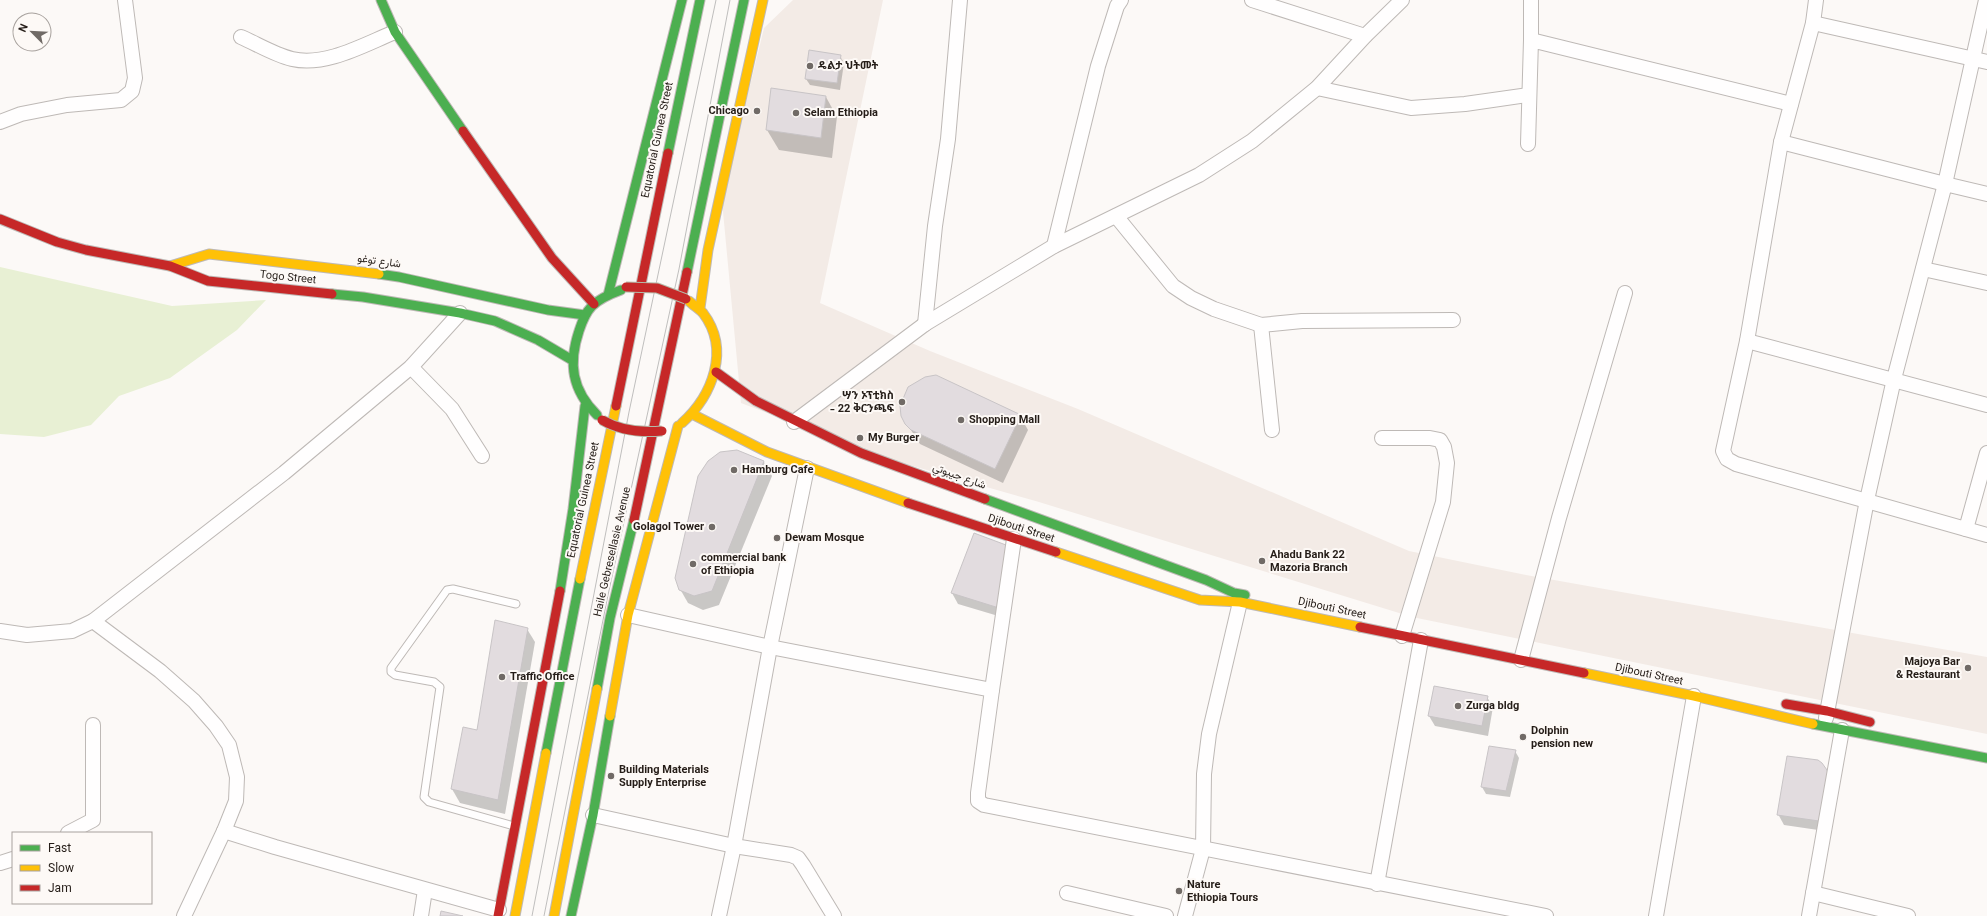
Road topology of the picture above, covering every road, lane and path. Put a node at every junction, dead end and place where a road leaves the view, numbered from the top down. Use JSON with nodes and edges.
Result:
{"nodes":[{"id":1,"x":381,"y":0,"type":"edge"},
{"id":2,"x":682,"y":0,"type":"edge"},
{"id":3,"x":700,"y":0,"type":"edge"},
{"id":4,"x":744,"y":0,"type":"edge"},
{"id":5,"x":763,"y":0,"type":"edge"},
{"id":6,"x":960,"y":0,"type":"edge"},
{"id":7,"x":1252,"y":0,"type":"edge"},
{"id":8,"x":1402,"y":0,"type":"edge"},
{"id":9,"x":1531,"y":0,"type":"edge"},
{"id":10,"x":1816,"y":0,"type":"edge"},
{"id":11,"x":1986,"y":0,"type":"edge"},
{"id":12,"x":128,"y":2,"type":"edge"},
{"id":13,"x":1115,"y":2,"type":"edge"},
{"id":14,"x":1813,"y":23,"type":"junction"},
{"id":15,"x":396,"y":32,"type":"junction"},
{"id":16,"x":1365,"y":36,"type":"junction"},
{"id":17,"x":241,"y":37,"type":"dead end"},
{"id":18,"x":1531,"y":40,"type":"junction"},
{"id":19,"x":1973,"y":58,"type":"junction"},
{"id":20,"x":1987,"y":62,"type":"edge"},
{"id":21,"x":1317,"y":88,"type":"junction"},
{"id":22,"x":1528,"y":95,"type":"junction"},
{"id":23,"x":1791,"y":104,"type":"junction"},
{"id":24,"x":0,"y":122,"type":"edge"},
{"id":25,"x":1781,"y":142,"type":"junction"},
{"id":26,"x":1528,"y":144,"type":"dead end"},
{"id":27,"x":1945,"y":184,"type":"junction"},
{"id":28,"x":1987,"y":194,"type":"edge"},
{"id":29,"x":1116,"y":216,"type":"junction"},
{"id":30,"x":0,"y":219,"type":"edge"},
{"id":31,"x":1054,"y":246,"type":"junction"},
{"id":32,"x":170,"y":266,"type":"junction"},
{"id":33,"x":1923,"y":269,"type":"junction"},
{"id":34,"x":1987,"y":283,"type":"edge"},
{"id":35,"x":1625,"y":293,"type":"dead end"},
{"id":36,"x":608,"y":295,"type":"junction"},
{"id":37,"x":594,"y":304,"type":"junction"},
{"id":38,"x":700,"y":308,"type":"junction"},
{"id":39,"x":460,"y":313,"type":"junction"},
{"id":40,"x":585,"y":314,"type":"junction"},
{"id":41,"x":1453,"y":320,"type":"dead end"},
{"id":42,"x":925,"y":324,"type":"junction"},
{"id":43,"x":1261,"y":325,"type":"junction"},
{"id":44,"x":1747,"y":341,"type":"junction"},
{"id":45,"x":572,"y":360,"type":"junction"},
{"id":46,"x":411,"y":367,"type":"junction"},
{"id":47,"x":716,"y":372,"type":"junction"},
{"id":48,"x":1894,"y":379,"type":"junction"},
{"id":49,"x":1987,"y":405,"type":"edge"},
{"id":50,"x":585,"y":406,"type":"junction"},
{"id":51,"x":694,"y":415,"type":"junction"},
{"id":52,"x":794,"y":422,"type":"junction"},
{"id":53,"x":678,"y":426,"type":"junction"},
{"id":54,"x":1272,"y":430,"type":"dead end"},
{"id":55,"x":1382,"y":438,"type":"dead end"},
{"id":56,"x":1987,"y":453,"type":"edge"},
{"id":57,"x":482,"y":456,"type":"dead end"},
{"id":58,"x":807,"y":468,"type":"junction"},
{"id":59,"x":1867,"y":500,"type":"junction"},
{"id":60,"x":1966,"y":529,"type":"junction"},
{"id":61,"x":1987,"y":535,"type":"edge"},
{"id":62,"x":1014,"y":540,"type":"junction"},
{"id":63,"x":1206,"y":580,"type":"joint"},
{"id":64,"x":1240,"y":602,"type":"junction"},
{"id":65,"x":516,"y":604,"type":"dead end"},
{"id":66,"x":628,"y":615,"type":"junction"},
{"id":67,"x":93,"y":621,"type":"junction"},
{"id":68,"x":0,"y":631,"type":"edge"},
{"id":69,"x":1403,"y":632,"type":"junction"},
{"id":70,"x":1421,"y":640,"type":"junction"},
{"id":71,"x":770,"y":647,"type":"junction"},
{"id":72,"x":1522,"y":656,"type":"junction"},
{"id":73,"x":992,"y":690,"type":"junction"},
{"id":74,"x":1694,"y":696,"type":"junction"},
{"id":75,"x":1758,"y":701,"type":"dead end"},
{"id":76,"x":1773,"y":703,"type":"dead end"},
{"id":77,"x":1827,"y":711,"type":"junction"},
{"id":78,"x":1878,"y":724,"type":"dead end"},
{"id":79,"x":93,"y":725,"type":"dead end"},
{"id":80,"x":1824,"y":727,"type":"junction"},
{"id":81,"x":1842,"y":730,"type":"junction"},
{"id":82,"x":1987,"y":758,"type":"edge"},
{"id":83,"x":593,"y":815,"type":"junction"},
{"id":84,"x":515,"y":826,"type":"junction"},
{"id":85,"x":224,"y":830,"type":"junction"},
{"id":86,"x":70,"y":832,"type":"edge"},
{"id":87,"x":734,"y":846,"type":"junction"},
{"id":88,"x":1203,"y":849,"type":"junction"},
{"id":89,"x":12,"y":859,"type":"edge"},
{"id":90,"x":0,"y":863,"type":"edge"},
{"id":91,"x":1377,"y":884,"type":"junction"},
{"id":92,"x":425,"y":890,"type":"junction"},
{"id":93,"x":1067,"y":893,"type":"dead end"},
{"id":94,"x":1813,"y":893,"type":"junction"},
{"id":95,"x":499,"y":913,"type":"edge"},
{"id":96,"x":184,"y":916,"type":"edge"},
{"id":97,"x":421,"y":916,"type":"edge"},
{"id":98,"x":515,"y":916,"type":"edge"},
{"id":99,"x":554,"y":916,"type":"edge"},
{"id":100,"x":571,"y":916,"type":"edge"},
{"id":101,"x":718,"y":916,"type":"edge"},
{"id":102,"x":834,"y":916,"type":"edge"},
{"id":103,"x":1166,"y":916,"type":"edge"},
{"id":104,"x":1185,"y":916,"type":"edge"},
{"id":105,"x":1546,"y":916,"type":"edge"},
{"id":106,"x":1656,"y":916,"type":"edge"},
{"id":107,"x":1809,"y":916,"type":"edge"},
{"id":108,"x":1908,"y":916,"type":"edge"}],
"edges":[{"from":1,"to":15,"type":"main road"},
{"from":2,"to":36,"type":"main road"},
{"from":3,"to":98,"type":"main road","name":"Equatorial Guinea Street"},
{"from":4,"to":99,"type":"main road","name":"Haile Gebresellasie Avenue"},
{"from":5,"to":38,"type":"main road"},
{"from":6,"to":42,"type":"street"},
{"from":7,"to":16,"type":"street"},
{"from":8,"to":16,"type":"street"},
{"from":9,"to":18,"type":"street"},
{"from":10,"to":14,"type":"street"},
{"from":11,"to":19,"type":"street"},
{"from":12,"to":24,"type":"street"},
{"from":13,"to":31,"type":"street"},
{"from":14,"to":19,"type":"street"},
{"from":14,"to":23,"type":"street"},
{"from":15,"to":17,"type":"street"},
{"from":15,"to":37,"type":"main road"},
{"from":16,"to":21,"type":"street"},
{"from":18,"to":22,"type":"street"},
{"from":18,"to":23,"type":"street"},
{"from":19,"to":20,"type":"street"},
{"from":19,"to":27,"type":"street"},
{"from":21,"to":22,"type":"street"},
{"from":21,"to":29,"type":"street"},
{"from":22,"to":26,"type":"street"},
{"from":23,"to":25,"type":"street"},
{"from":25,"to":27,"type":"street"},
{"from":25,"to":44,"type":"street"},
{"from":27,"to":28,"type":"street"},
{"from":27,"to":33,"type":"street"},
{"from":29,"to":31,"type":"street"},
{"from":29,"to":43,"type":"street"},
{"from":30,"to":32,"type":"main road","name":"Togo Street"},
{"from":31,"to":42,"type":"street"},
{"from":32,"to":39,"type":"main road","name":"Togo Street"},
{"from":32,"to":40,"type":"main road","name":"شارع توغو"},
{"from":33,"to":34,"type":"street"},
{"from":33,"to":48,"type":"street"},
{"from":35,"to":72,"type":"street"},
{"from":36,"to":37,"type":"main road"},
{"from":36,"to":38,"type":"main road","bridge":true},
{"from":37,"to":40,"type":"main road"},
{"from":38,"to":47,"type":"main road"},
{"from":39,"to":45,"type":"main road","name":"Togo Street"},
{"from":39,"to":46,"type":"street"},
{"from":40,"to":45,"type":"main road"},
{"from":41,"to":43,"type":"street"},
{"from":42,"to":52,"type":"street"},
{"from":43,"to":54,"type":"street"},
{"from":44,"to":48,"type":"street"},
{"from":44,"to":59,"type":"street"},
{"from":45,"to":50,"type":"main road"},
{"from":46,"to":57,"type":"street"},
{"from":46,"to":67,"type":"street"},
{"from":47,"to":51,"type":"main road"},
{"from":47,"to":52,"type":"main road","name":"شارع جيبوتي"},
{"from":48,"to":49,"type":"street"},
{"from":48,"to":59,"type":"street"},
{"from":50,"to":53,"type":"main road","bridge":true},
{"from":50,"to":84,"type":"main road"},
{"from":51,"to":53,"type":"main road"},
{"from":51,"to":58,"type":"main road","name":"Djibouti Street"},
{"from":52,"to":63,"type":"main road","name":"شارع جيبوتي"},
{"from":53,"to":66,"type":"main road"},
{"from":55,"to":69,"type":"street"},
{"from":56,"to":60,"type":"street"},
{"from":58,"to":62,"type":"main road","name":"Djibouti Street"},
{"from":58,"to":71,"type":"street"},
{"from":59,"to":60,"type":"street"},
{"from":59,"to":77,"type":"street"},
{"from":60,"to":61,"type":"street"},
{"from":62,"to":64,"type":"main road","name":"Djibouti Street"},
{"from":62,"to":73,"type":"street"},
{"from":63,"to":69,"type":"main road","name":"Djibouti Street"},
{"from":64,"to":69,"type":"main road","name":"Djibouti Street"},
{"from":64,"to":88,"type":"street"},
{"from":65,"to":84,"type":"lane"},
{"from":66,"to":71,"type":"street"},
{"from":66,"to":83,"type":"main road"},
{"from":67,"to":68,"type":"street"},
{"from":67,"to":85,"type":"street"},
{"from":69,"to":70,"type":"main road","name":"Djibouti Street"},
{"from":69,"to":72,"type":"main road","name":"Djibouti Street"},
{"from":70,"to":72,"type":"main road","name":"Djibouti Street"},
{"from":70,"to":91,"type":"street"},
{"from":71,"to":73,"type":"street"},
{"from":71,"to":87,"type":"street"},
{"from":72,"to":74,"type":"main road","name":"Djibouti Street"},
{"from":72,"to":75,"type":"main road","name":"Djibouti Street"},
{"from":73,"to":88,"type":"street"},
{"from":74,"to":80,"type":"main road","name":"Djibouti Street"},
{"from":74,"to":106,"type":"street"},
{"from":76,"to":77,"type":"main road"},
{"from":77,"to":78,"type":"main road"},
{"from":77,"to":80,"type":"street"},
{"from":79,"to":86,"type":"street"},
{"from":80,"to":81,"type":"main road","name":"Djibouti Street"},
{"from":81,"to":82,"type":"main road","name":"Djibouti Street"},
{"from":81,"to":94,"type":"street"},
{"from":83,"to":87,"type":"street"},
{"from":83,"to":100,"type":"main road"},
{"from":84,"to":95,"type":"main road"},
{"from":85,"to":92,"type":"street"},
{"from":85,"to":96,"type":"street"},
{"from":87,"to":101,"type":"street"},
{"from":87,"to":102,"type":"street"},
{"from":88,"to":91,"type":"street"},
{"from":88,"to":104,"type":"street"},
{"from":89,"to":90,"type":"street"},
{"from":91,"to":105,"type":"street"},
{"from":92,"to":95,"type":"street"},
{"from":92,"to":97,"type":"street"},
{"from":93,"to":103,"type":"street"},
{"from":94,"to":107,"type":"street"},
{"from":94,"to":108,"type":"street"}]}
